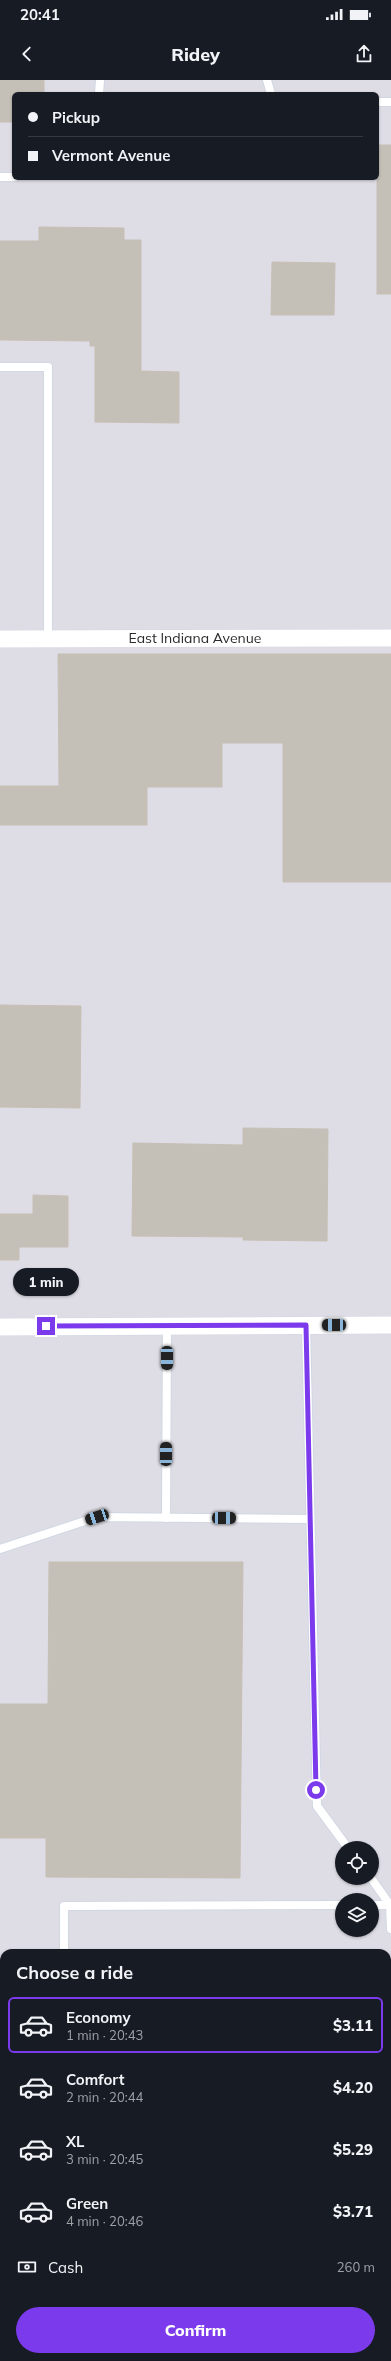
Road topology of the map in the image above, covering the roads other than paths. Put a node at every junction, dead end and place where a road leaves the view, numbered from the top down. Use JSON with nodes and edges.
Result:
{"nodes":[{"id":1,"x":100,"y":80,"type":"edge"},
{"id":2,"x":267,"y":80,"type":"edge"},
{"id":3,"x":99,"y":92,"type":"edge"},
{"id":4,"x":270,"y":92,"type":"edge"},
{"id":5,"x":379,"y":102,"type":"edge"},
{"id":6,"x":391,"y":102,"type":"edge"},
{"id":7,"x":0,"y":177,"type":"edge"},
{"id":8,"x":12,"y":177,"type":"edge"},
{"id":9,"x":0,"y":367,"type":"edge"},
{"id":10,"x":391,"y":638,"type":"edge"},
{"id":11,"x":0,"y":639,"type":"edge"},
{"id":12,"x":48,"y":639,"type":"junction"},
{"id":13,"x":306,"y":1325,"type":"junction"},
{"id":14,"x":391,"y":1325,"type":"edge"},
{"id":15,"x":167,"y":1326,"type":"junction"},
{"id":16,"x":0,"y":1327,"type":"edge"},
{"id":17,"x":166,"y":1518,"type":"junction"},
{"id":18,"x":310,"y":1519,"type":"junction"},
{"id":19,"x":0,"y":1549,"type":"edge"},
{"id":20,"x":343,"y":1841,"type":"edge"},
{"id":21,"x":376,"y":1885,"type":"edge"},
{"id":22,"x":335,"y":1905,"type":"edge"},
{"id":23,"x":379,"y":1905,"type":"edge"},
{"id":24,"x":390,"y":1905,"type":"edge"},
{"id":25,"x":391,"y":1929,"type":"edge"},
{"id":26,"x":64,"y":1949,"type":"edge"}],
"edges":[{"from":1,"to":3,"type":"lane"},
{"from":2,"to":4,"type":"lane"},
{"from":5,"to":6,"type":"lane"},
{"from":7,"to":8,"type":"lane"},
{"from":9,"to":12,"type":"lane"},
{"from":10,"to":12,"type":"street","name":"East Indiana Avenue"},
{"from":11,"to":12,"type":"street","name":"East Indiana Avenue"},
{"from":13,"to":14,"type":"street"},
{"from":13,"to":15,"type":"street"},
{"from":13,"to":18,"type":"lane"},
{"from":15,"to":16,"type":"street"},
{"from":15,"to":17,"type":"lane"},
{"from":17,"to":18,"type":"lane"},
{"from":17,"to":19,"type":"lane"},
{"from":18,"to":20,"type":"lane"},
{"from":21,"to":24,"type":"lane"},
{"from":22,"to":26,"type":"lane"},
{"from":23,"to":24,"type":"lane"},
{"from":24,"to":25,"type":"lane"}]}
